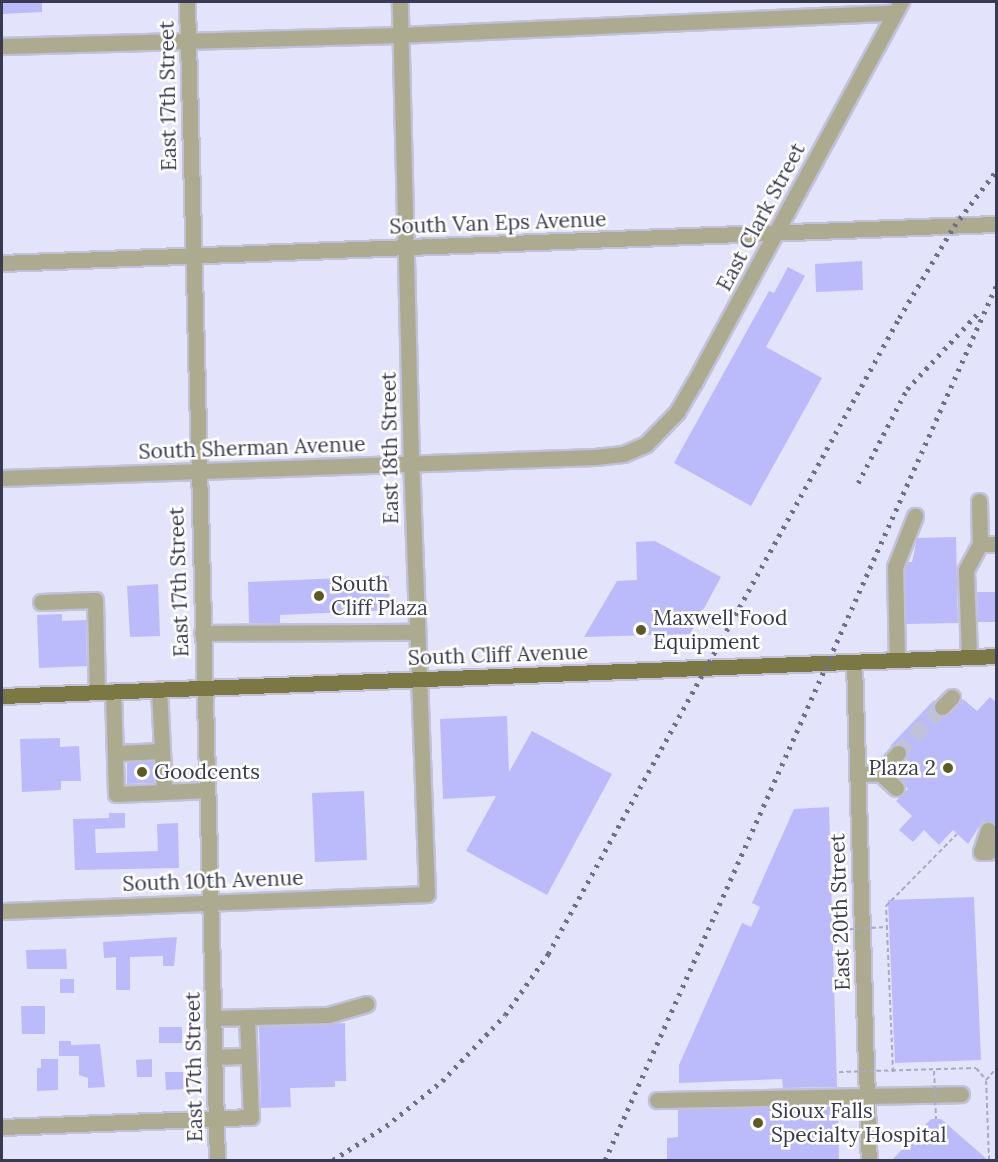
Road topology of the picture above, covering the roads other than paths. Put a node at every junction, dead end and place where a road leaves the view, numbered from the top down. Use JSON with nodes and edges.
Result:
{"nodes":[{"id":1,"x":187,"y":2,"type":"edge"},
{"id":2,"x":400,"y":2,"type":"edge"},
{"id":3,"x":897,"y":7,"type":"edge"},
{"id":4,"x":401,"y":35,"type":"junction"},
{"id":5,"x":188,"y":42,"type":"junction"},
{"id":6,"x":2,"y":46,"type":"edge"},
{"id":7,"x":996,"y":225,"type":"edge"},
{"id":8,"x":776,"y":233,"type":"junction"},
{"id":9,"x":407,"y":248,"type":"junction"},
{"id":10,"x":192,"y":257,"type":"junction"},
{"id":11,"x":2,"y":262,"type":"edge"},
{"id":12,"x":646,"y":444,"type":"joint"},
{"id":13,"x":411,"y":463,"type":"junction"},
{"id":14,"x":197,"y":470,"type":"junction"},
{"id":15,"x":2,"y":478,"type":"edge"},
{"id":16,"x":979,"y":501,"type":"dead end"},
{"id":17,"x":915,"y":516,"type":"dead end"},
{"id":18,"x":980,"y":544,"type":"junction"},
{"id":19,"x":996,"y":544,"type":"edge"},
{"id":20,"x":41,"y":602,"type":"dead end"},
{"id":21,"x":417,"y":632,"type":"junction"},
{"id":22,"x":202,"y":633,"type":"junction"},
{"id":23,"x":996,"y":656,"type":"edge"},
{"id":24,"x":969,"y":657,"type":"junction"},
{"id":25,"x":897,"y":660,"type":"junction"},
{"id":26,"x":854,"y":662,"type":"junction"},
{"id":27,"x":418,"y":680,"type":"junction"},
{"id":28,"x":203,"y":687,"type":"junction"},
{"id":29,"x":159,"y":689,"type":"junction"},
{"id":30,"x":113,"y":691,"type":"junction"},
{"id":31,"x":97,"y":692,"type":"junction"},
{"id":32,"x":2,"y":696,"type":"edge"},
{"id":33,"x":162,"y":752,"type":"junction"},
{"id":34,"x":115,"y":753,"type":"junction"},
{"id":35,"x":898,"y":753,"type":"tunnel mouth"},
{"id":36,"x":880,"y":773,"type":"junction"},
{"id":37,"x":857,"y":774,"type":"junction"},
{"id":38,"x":897,"y":788,"type":"dead end"},
{"id":39,"x":207,"y":790,"type":"junction"},
{"id":40,"x":164,"y":792,"type":"junction"},
{"id":41,"x":427,"y":894,"type":"joint"},
{"id":42,"x":210,"y":902,"type":"junction"},
{"id":43,"x":2,"y":911,"type":"edge"},
{"id":44,"x":366,"y":1004,"type":"dead end"},
{"id":45,"x":247,"y":1017,"type":"junction"},
{"id":46,"x":214,"y":1018,"type":"junction"},
{"id":47,"x":248,"y":1056,"type":"junction"},
{"id":48,"x":214,"y":1057,"type":"junction"},
{"id":49,"x":961,"y":1094,"type":"dead end"},
{"id":50,"x":867,"y":1095,"type":"junction"},
{"id":51,"x":657,"y":1100,"type":"dead end"},
{"id":52,"x":216,"y":1119,"type":"junction"},
{"id":53,"x":2,"y":1127,"type":"edge"},
{"id":54,"x":217,"y":1161,"type":"edge"},
{"id":55,"x":869,"y":1161,"type":"edge"}],
"edges":[{"from":1,"to":5,"type":"street","name":"East 17th Street"},
{"from":2,"to":4,"type":"street","name":"East 18th Street"},
{"from":3,"to":4,"type":"street"},
{"from":3,"to":8,"type":"street","name":"East Clark Street"},
{"from":4,"to":5,"type":"street"},
{"from":4,"to":9,"type":"street","name":"East 18th Street"},
{"from":5,"to":6,"type":"street"},
{"from":5,"to":10,"type":"street","name":"East 17th Street"},
{"from":7,"to":8,"type":"street","name":"South Van Eps Avenue"},
{"from":8,"to":9,"type":"street","name":"South Van Eps Avenue"},
{"from":8,"to":12,"type":"street","name":"East Clark Street"},
{"from":9,"to":10,"type":"street","name":"South Van Eps Avenue"},
{"from":9,"to":13,"type":"street","name":"East 18th Street"},
{"from":10,"to":11,"type":"street","name":"South Van Eps Avenue"},
{"from":10,"to":14,"type":"street","name":"East 17th Street"},
{"from":12,"to":13,"type":"street","name":"South Sherman Avenue"},
{"from":13,"to":14,"type":"street","name":"South Sherman Avenue"},
{"from":13,"to":21,"type":"street","name":"East 18th Street"},
{"from":14,"to":15,"type":"street","name":"South Sherman Avenue"},
{"from":14,"to":22,"type":"street","name":"East 17th Street"},
{"from":16,"to":18,"type":"street"},
{"from":17,"to":25,"type":"street"},
{"from":18,"to":19,"type":"street"},
{"from":18,"to":24,"type":"street"},
{"from":20,"to":31,"type":"street"},
{"from":21,"to":22,"type":"street"},
{"from":21,"to":27,"type":"street","name":"East 18th Street"},
{"from":22,"to":28,"type":"street","name":"East 17th Street"},
{"from":23,"to":24,"type":"main road","name":"South Cliff Avenue"},
{"from":24,"to":25,"type":"main road","name":"South Cliff Avenue"},
{"from":25,"to":26,"type":"main road","name":"South Cliff Avenue"},
{"from":26,"to":27,"type":"main road","name":"South Cliff Avenue"},
{"from":26,"to":37,"type":"street","name":"East 20th Street"},
{"from":27,"to":28,"type":"main road","name":"South Cliff Avenue"},
{"from":27,"to":41,"type":"street","name":"East 18th Street"},
{"from":28,"to":29,"type":"main road","name":"South Cliff Avenue"},
{"from":28,"to":39,"type":"street","name":"East 17th Street"},
{"from":29,"to":30,"type":"main road","name":"South Cliff Avenue"},
{"from":29,"to":33,"type":"street"},
{"from":30,"to":31,"type":"main road","name":"South Cliff Avenue"},
{"from":30,"to":34,"type":"street"},
{"from":31,"to":32,"type":"main road","name":"South Cliff Avenue"},
{"from":33,"to":34,"type":"street"},
{"from":33,"to":40,"type":"street"},
{"from":34,"to":40,"type":"street"},
{"from":35,"to":36,"type":"street"},
{"from":36,"to":37,"type":"street"},
{"from":36,"to":38,"type":"street"},
{"from":37,"to":50,"type":"street","name":"East 20th Street"},
{"from":39,"to":40,"type":"street"},
{"from":39,"to":42,"type":"street","name":"East 17th Street"},
{"from":41,"to":42,"type":"street","name":"South 10th Avenue"},
{"from":42,"to":43,"type":"street","name":"South 10th Avenue"},
{"from":42,"to":46,"type":"street","name":"East 17th Street"},
{"from":44,"to":45,"type":"street"},
{"from":45,"to":46,"type":"street"},
{"from":45,"to":47,"type":"street"},
{"from":46,"to":48,"type":"street","name":"East 17th Street"},
{"from":47,"to":48,"type":"street"},
{"from":47,"to":52,"type":"street"},
{"from":48,"to":52,"type":"street","name":"East 17th Street"},
{"from":49,"to":50,"type":"street"},
{"from":50,"to":51,"type":"street"},
{"from":50,"to":55,"type":"street","name":"East 20th Street"},
{"from":52,"to":53,"type":"street"},
{"from":52,"to":54,"type":"street","name":"East 17th Street"}]}
